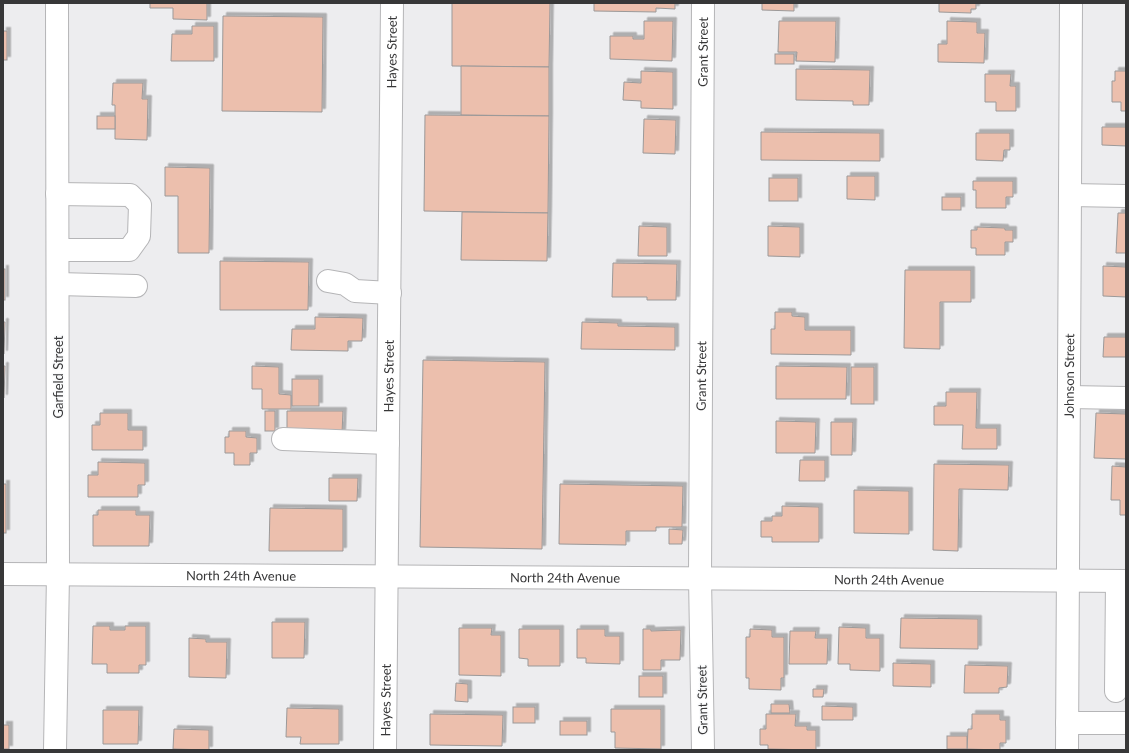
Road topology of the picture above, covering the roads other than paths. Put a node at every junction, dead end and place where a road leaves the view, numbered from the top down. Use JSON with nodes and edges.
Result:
{"nodes":[{"id":1,"x":58,"y":3,"type":"edge"},
{"id":2,"x":392,"y":3,"type":"edge"},
{"id":3,"x":703,"y":3,"type":"edge"},
{"id":4,"x":1071,"y":3,"type":"edge"},
{"id":5,"x":57,"y":194,"type":"junction"},
{"id":6,"x":1070,"y":195,"type":"junction"},
{"id":7,"x":1126,"y":196,"type":"edge"},
{"id":8,"x":58,"y":250,"type":"junction"},
{"id":9,"x":328,"y":282,"type":"dead end"},
{"id":10,"x":58,"y":284,"type":"junction"},
{"id":11,"x":136,"y":286,"type":"dead end"},
{"id":12,"x":390,"y":293,"type":"junction"},
{"id":13,"x":1069,"y":397,"type":"junction"},
{"id":14,"x":1126,"y":398,"type":"edge"},
{"id":15,"x":283,"y":439,"type":"dead end"},
{"id":16,"x":388,"y":443,"type":"junction"},
{"id":17,"x":3,"y":574,"type":"edge"},
{"id":18,"x":58,"y":574,"type":"junction"},
{"id":19,"x":387,"y":576,"type":"junction"},
{"id":20,"x":700,"y":578,"type":"junction"},
{"id":21,"x":1068,"y":581,"type":"junction"},
{"id":22,"x":1121,"y":581,"type":"edge"},
{"id":23,"x":1116,"y":691,"type":"dead end"},
{"id":24,"x":1067,"y":722,"type":"junction"},
{"id":25,"x":1126,"y":723,"type":"edge"},
{"id":26,"x":55,"y":750,"type":"edge"},
{"id":27,"x":385,"y":750,"type":"edge"},
{"id":28,"x":703,"y":750,"type":"edge"},
{"id":29,"x":1067,"y":750,"type":"edge"}],
"edges":[{"from":1,"to":5,"type":"street","name":"Garfield Street"},
{"from":2,"to":12,"type":"street","name":"Hayes Street"},
{"from":3,"to":20,"type":"street","name":"Grant Street"},
{"from":4,"to":6,"type":"street","name":"Johnson Street"},
{"from":5,"to":8,"type":"street","name":"Garfield Street"},
{"from":5,"to":8,"type":"street"},
{"from":6,"to":7,"type":"street"},
{"from":6,"to":13,"type":"street","name":"Johnson Street"},
{"from":8,"to":10,"type":"street","name":"Garfield Street"},
{"from":9,"to":12,"type":"street"},
{"from":10,"to":11,"type":"street"},
{"from":10,"to":18,"type":"street","name":"Garfield Street"},
{"from":12,"to":16,"type":"street","name":"Hayes Street"},
{"from":13,"to":14,"type":"street"},
{"from":13,"to":21,"type":"street","name":"Johnson Street"},
{"from":15,"to":16,"type":"street"},
{"from":16,"to":19,"type":"street","name":"Hayes Street"},
{"from":17,"to":18,"type":"street","name":"North 24th Avenue"},
{"from":18,"to":19,"type":"street","name":"North 24th Avenue"},
{"from":18,"to":26,"type":"street","name":"Garfield Street"},
{"from":19,"to":20,"type":"street","name":"North 24th Avenue"},
{"from":19,"to":27,"type":"street","name":"Hayes Street"},
{"from":20,"to":21,"type":"street","name":"North 24th Avenue"},
{"from":20,"to":28,"type":"street","name":"Grant Street"},
{"from":21,"to":22,"type":"street","name":"North 24th Avenue"},
{"from":21,"to":24,"type":"street","name":"Johnson Street"},
{"from":22,"to":23,"type":"street"},
{"from":24,"to":25,"type":"street"},
{"from":24,"to":29,"type":"street","name":"Johnson Street"}]}
